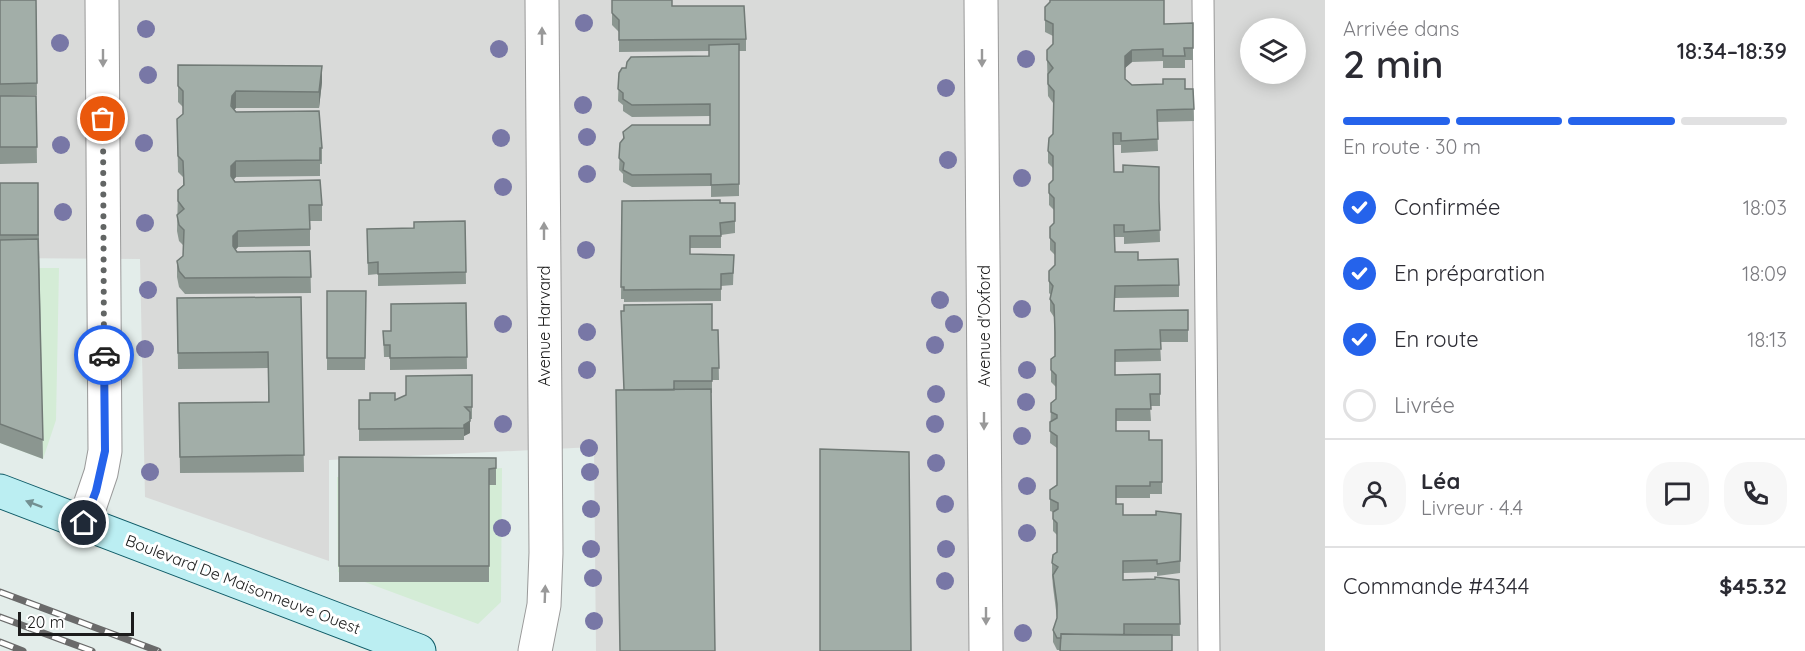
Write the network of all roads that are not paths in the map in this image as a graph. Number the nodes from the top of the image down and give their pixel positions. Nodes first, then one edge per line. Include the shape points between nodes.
1 (102, 0) edge
2 (542, 0) edge
3 (981, 0) edge
4 (1203, 0) edge
5 (0, 491) edge
6 (84, 523) junction
7 (419, 651) edge
8 (535, 651) edge
9 (986, 651) edge
10 (1209, 651) edge

1 -> 6 street via 105,451
8 -> 2 street, Avenue Harvard via 544,605 546,553
3 -> 9 street, Avenue d'Oxford
4 - 10 lane
6 -> 5 street, Boulevard De Maisonneuve Ouest
6 - 7 street, Boulevard De Maisonneuve Ouest

